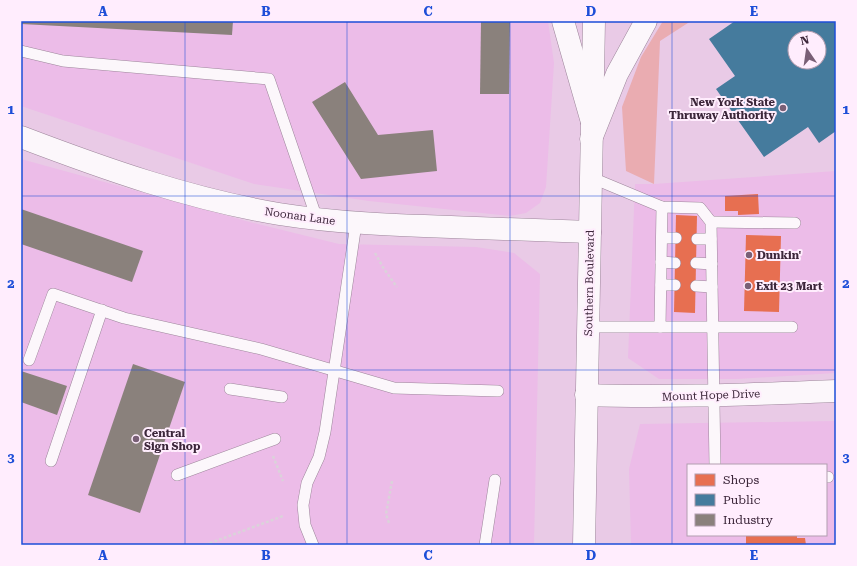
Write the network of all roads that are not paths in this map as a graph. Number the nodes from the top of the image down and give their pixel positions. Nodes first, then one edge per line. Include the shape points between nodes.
1 (563, 21) edge
2 (594, 21) edge
3 (646, 21) edge
4 (21, 51) edge
5 (592, 131) junction
6 (21, 137) edge
7 (590, 177) junction
8 (662, 207) junction
9 (317, 219) junction
10 (711, 222) junction
11 (795, 223) dead end
12 (356, 224) junction
13 (590, 232) junction
14 (662, 238) junction
15 (676, 238) dead end
16 (697, 239) dead end
17 (711, 239) junction
18 (661, 262) junction
19 (675, 263) dead end
20 (696, 263) dead end
21 (712, 264) junction
22 (661, 285) junction
23 (675, 285) dead end
24 (696, 286) dead end
25 (712, 286) junction
26 (102, 310) junction
27 (588, 326) junction
28 (660, 327) junction
29 (713, 327) junction
30 (792, 327) dead end
31 (29, 360) dead end
32 (334, 371) junction
33 (230, 389) dead end
34 (498, 391) dead end
35 (836, 391) edge
36 (586, 395) junction
37 (714, 395) junction
38 (282, 397) dead end
39 (272, 441) road end
40 (51, 461) dead end
41 (716, 464) edge
42 (177, 474) dead end
43 (495, 480) dead end
44 (313, 545) edge
45 (485, 545) edge
46 (584, 545) edge

1 - 5 main road
2 - 5 main road, Southern Boulevard
3 - 5 main road via 617,74
4 - 9 lane via 63,61 269,79
5 - 7 main road, Southern Boulevard
6 - 9 main road, Noonan Lane via 112,171 184,192 249,208
7 - 8 lane
7 - 13 main road, Southern Boulevard
8 - 10 lane via 700,208
8 - 14 lane
9 - 12 main road, Noonan Lane
10 - 11 lane
10 - 17 lane
12 - 13 main road, Noonan Lane
12 - 32 lane
13 - 27 main road, Southern Boulevard
14 - 15 lane
14 - 18 lane
16 - 17 lane
17 - 21 lane
18 - 19 lane
18 - 22 lane
20 - 21 lane
21 - 25 lane
22 - 23 lane
22 - 28 lane
24 - 25 lane
25 - 29 lane
26 - 31 lane via 53,294
26 - 32 lane via 124,318 261,349
26 - 40 lane
27 - 28 lane
27 - 36 main road, Southern Boulevard
28 - 29 lane
29 - 30 lane
29 - 37 lane
32 - 34 lane via 394,388
32 - 44 lane via 325,432 319,457 307,483 303,506
33 - 38 lane
35 - 37 main road, Mount Hope Drive
36 - 37 main road, Mount Hope Drive
36 - 46 main road, Southern Boulevard
37 - 41 lane
39 - 42 lane
43 - 45 lane

